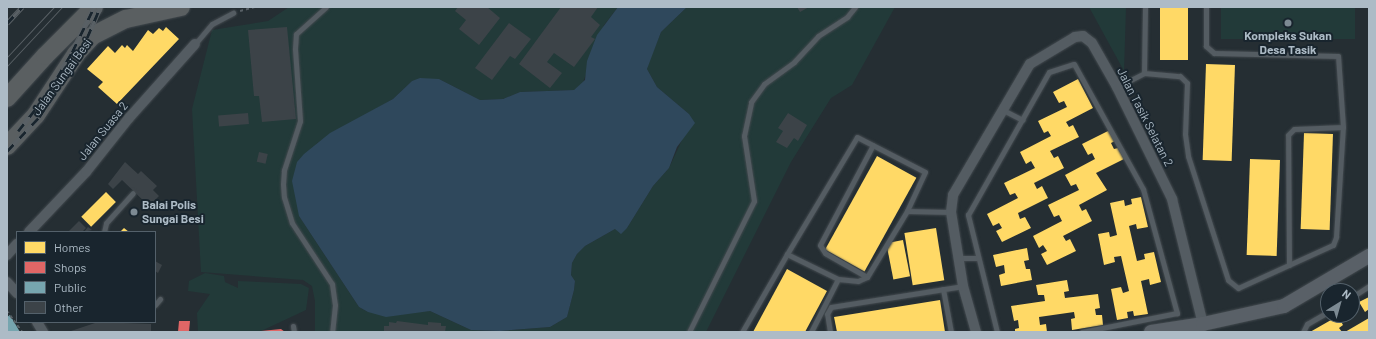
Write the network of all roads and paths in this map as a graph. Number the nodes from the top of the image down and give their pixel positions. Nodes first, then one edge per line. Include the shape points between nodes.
1 (94, 7) edge
2 (180, 7) edge
3 (255, 7) edge
4 (326, 7) edge
5 (855, 7) edge
6 (1145, 7) edge
7 (1206, 7) edge
8 (233, 13) joint
9 (195, 44) joint
10 (1144, 73) junction
11 (1117, 87) junction
12 (7, 98) edge
13 (1003, 110) junction
14 (1023, 120) junction
15 (1343, 127) junction
16 (873, 145) junction
17 (7, 146) edge
18 (133, 193) dead end
19 (907, 211) junction
20 (950, 212) junction
21 (30, 231) edge
22 (104, 231) edge
23 (16, 245) edge
24 (787, 254) junction
25 (7, 255) edge
26 (1369, 256) edge
27 (958, 258) junction
28 (978, 258) junction
29 (1289, 265) junction
30 (867, 277) junction
31 (838, 279) junction
32 (7, 282) edge
33 (963, 286) junction
34 (1369, 286) edge
35 (943, 290) junction
36 (16, 292) edge
37 (1360, 292) edge
38 (160, 299) dead end
39 (156, 305) edge
40 (7, 311) edge
41 (1320, 317) edge
42 (38, 323) edge
43 (1203, 324) junction
44 (22, 332) edge
45 (43, 332) edge
46 (332, 332) edge
47 (689, 332) edge
48 (742, 332) edge
49 (810, 332) edge
50 (830, 332) edge
51 (951, 332) edge
52 (976, 332) edge
53 (997, 332) edge
54 (1082, 332) edge
55 (1151, 332) edge
56 (1303, 332) edge

1 - 12 highway
2 - 17 highway, Jalan Sungai Besi via 126,19 92,36 76,54 36,115
3 - 8 path
4 - 46 lane via 296,34 300,121 284,170 283,184 292,223 332,284 335,305
5 - 47 lane via 846,17 818,36 794,62 767,81 750,102 744,136 754,200
6 - 10 lane
7 - 15 lane via 1206,46 1214,53 1338,56
8 - 9 lane via 210,26
9 - 21 street, Jalan Suasa 2 via 129,118 86,172
10 - 11 lane
10 - 29 lane via 1180,76 1187,83 1185,134 1188,156 1228,280 1238,288
11 - 13 street, Jalan Tasik Selatan 2 via 1092,43 1083,36 1075,37 1030,64
11 - 43 street, Jalan Tasik Selatan 2 via 1172,200
13 - 14 lane
13 - 20 street, Jalan Tasik Selatan 2 via 954,195
14 - 28 lane via 968,215
14 - 54 lane via 1049,72 1074,64 1143,189 1177,313
15 - 29 lane via 1336,237 1333,245
15 - 29 lane via 1294,129 1288,134
16 - 19 lane via 925,172
16 - 24 lane via 857,137
16 - 30 lane via 820,245 825,254
18 - 22 lane via 106,223
19 - 20 lane
19 - 30 lane
20 - 27 street
23 - 25 street
24 - 31 lane
24 - 48 lane
26 - 43 street via 1284,306
27 - 28 lane
27 - 33 street
28 - 53 lane
30 - 31 lane via 858,281
31 - 49 lane
32 - 36 street
33 - 35 lane
33 - 52 street
34 - 37 lane
35 - 50 lane via 831,307 827,314
35 - 51 lane
38 - 39 lane
40 - 44 path
41 - 56 lane via 1307,324
42 - 45 street
43 - 55 street

